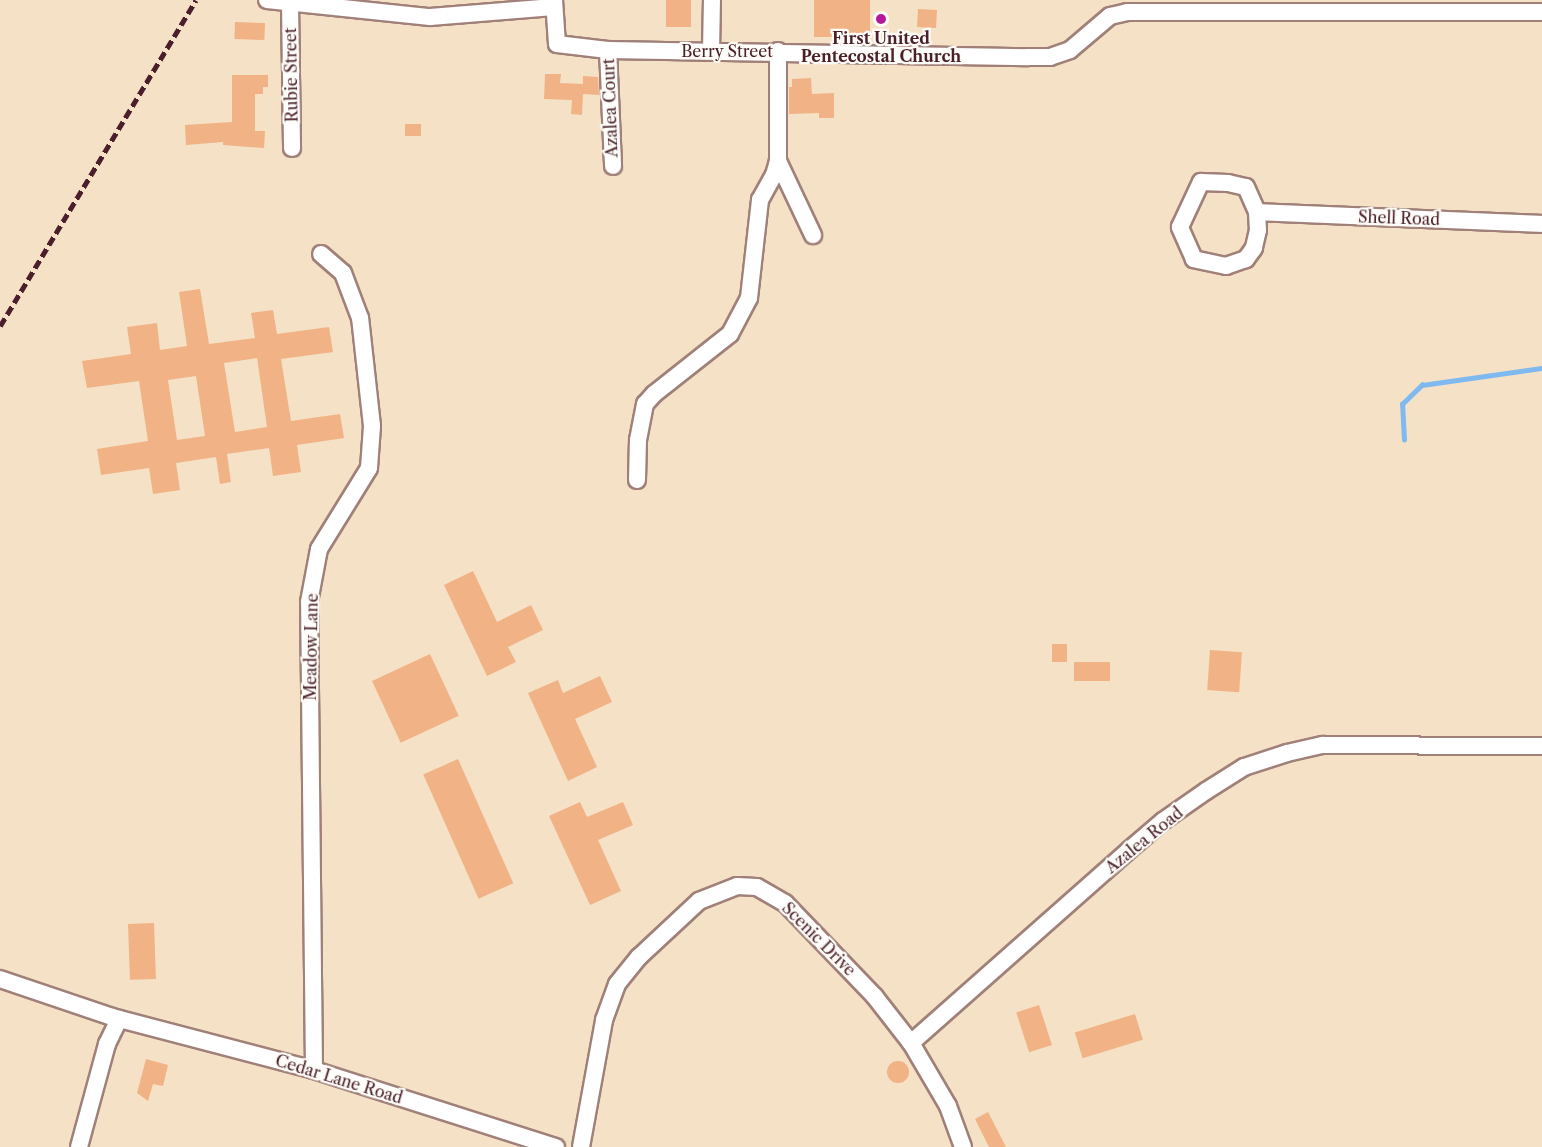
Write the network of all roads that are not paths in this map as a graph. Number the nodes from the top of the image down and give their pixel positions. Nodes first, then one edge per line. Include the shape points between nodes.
1 (267, 0) edge
2 (712, 0) edge
3 (290, 2) junction
4 (554, 4) edge
5 (1169, 6) edge
6 (1542, 12) edge
7 (608, 50) junction
8 (711, 51) junction
9 (777, 51) junction
10 (292, 148) dead end
11 (778, 161) junction
12 (613, 166) dead end
13 (1257, 212) junction
14 (1542, 224) edge
15 (813, 235) dead end
16 (321, 254) dead end
17 (637, 480) dead end
18 (1542, 746) edge
19 (0, 979) edge
20 (119, 1019) junction
21 (911, 1043) junction
22 (314, 1070) junction
23 (79, 1147) edge
24 (556, 1147) edge
25 (581, 1147) edge
26 (963, 1147) edge

1 - 3 street
2 - 8 street
3 - 4 street via 430,17
3 - 10 street, Rubie Street
4 - 7 street, Berry Street via 557,44
5 - 6 street, Berry Street
5 - 9 street, Berry Street via 1110,16 1071,50 1050,57
7 - 8 street, Berry Street
7 - 12 street, Azalea Court
8 - 9 street, Berry Street
9 - 11 street
11 - 15 street
11 - 17 street via 760,200 749,298 730,334 645,404 638,440
13 - 13 street via 1246,187 1201,182 1180,226 1194,259 1226,266 1246,259 1254,248
13 - 14 street, Shell Road
16 - 22 street, Meadow Lane via 344,273 360,318 372,426 369,468 319,549 309,602
18 - 21 street, Azalea Road via 1323,745 1244,767 1163,821
19 - 20 street, Cedar Lane Road
20 - 22 street, Cedar Lane Road
20 - 23 street via 107,1044
21 - 25 street, Scenic Drive via 875,997 785,903 757,887 737,886 699,901 639,957 617,984 604,1020
21 - 26 street via 948,1106
22 - 24 street, Cedar Lane Road

